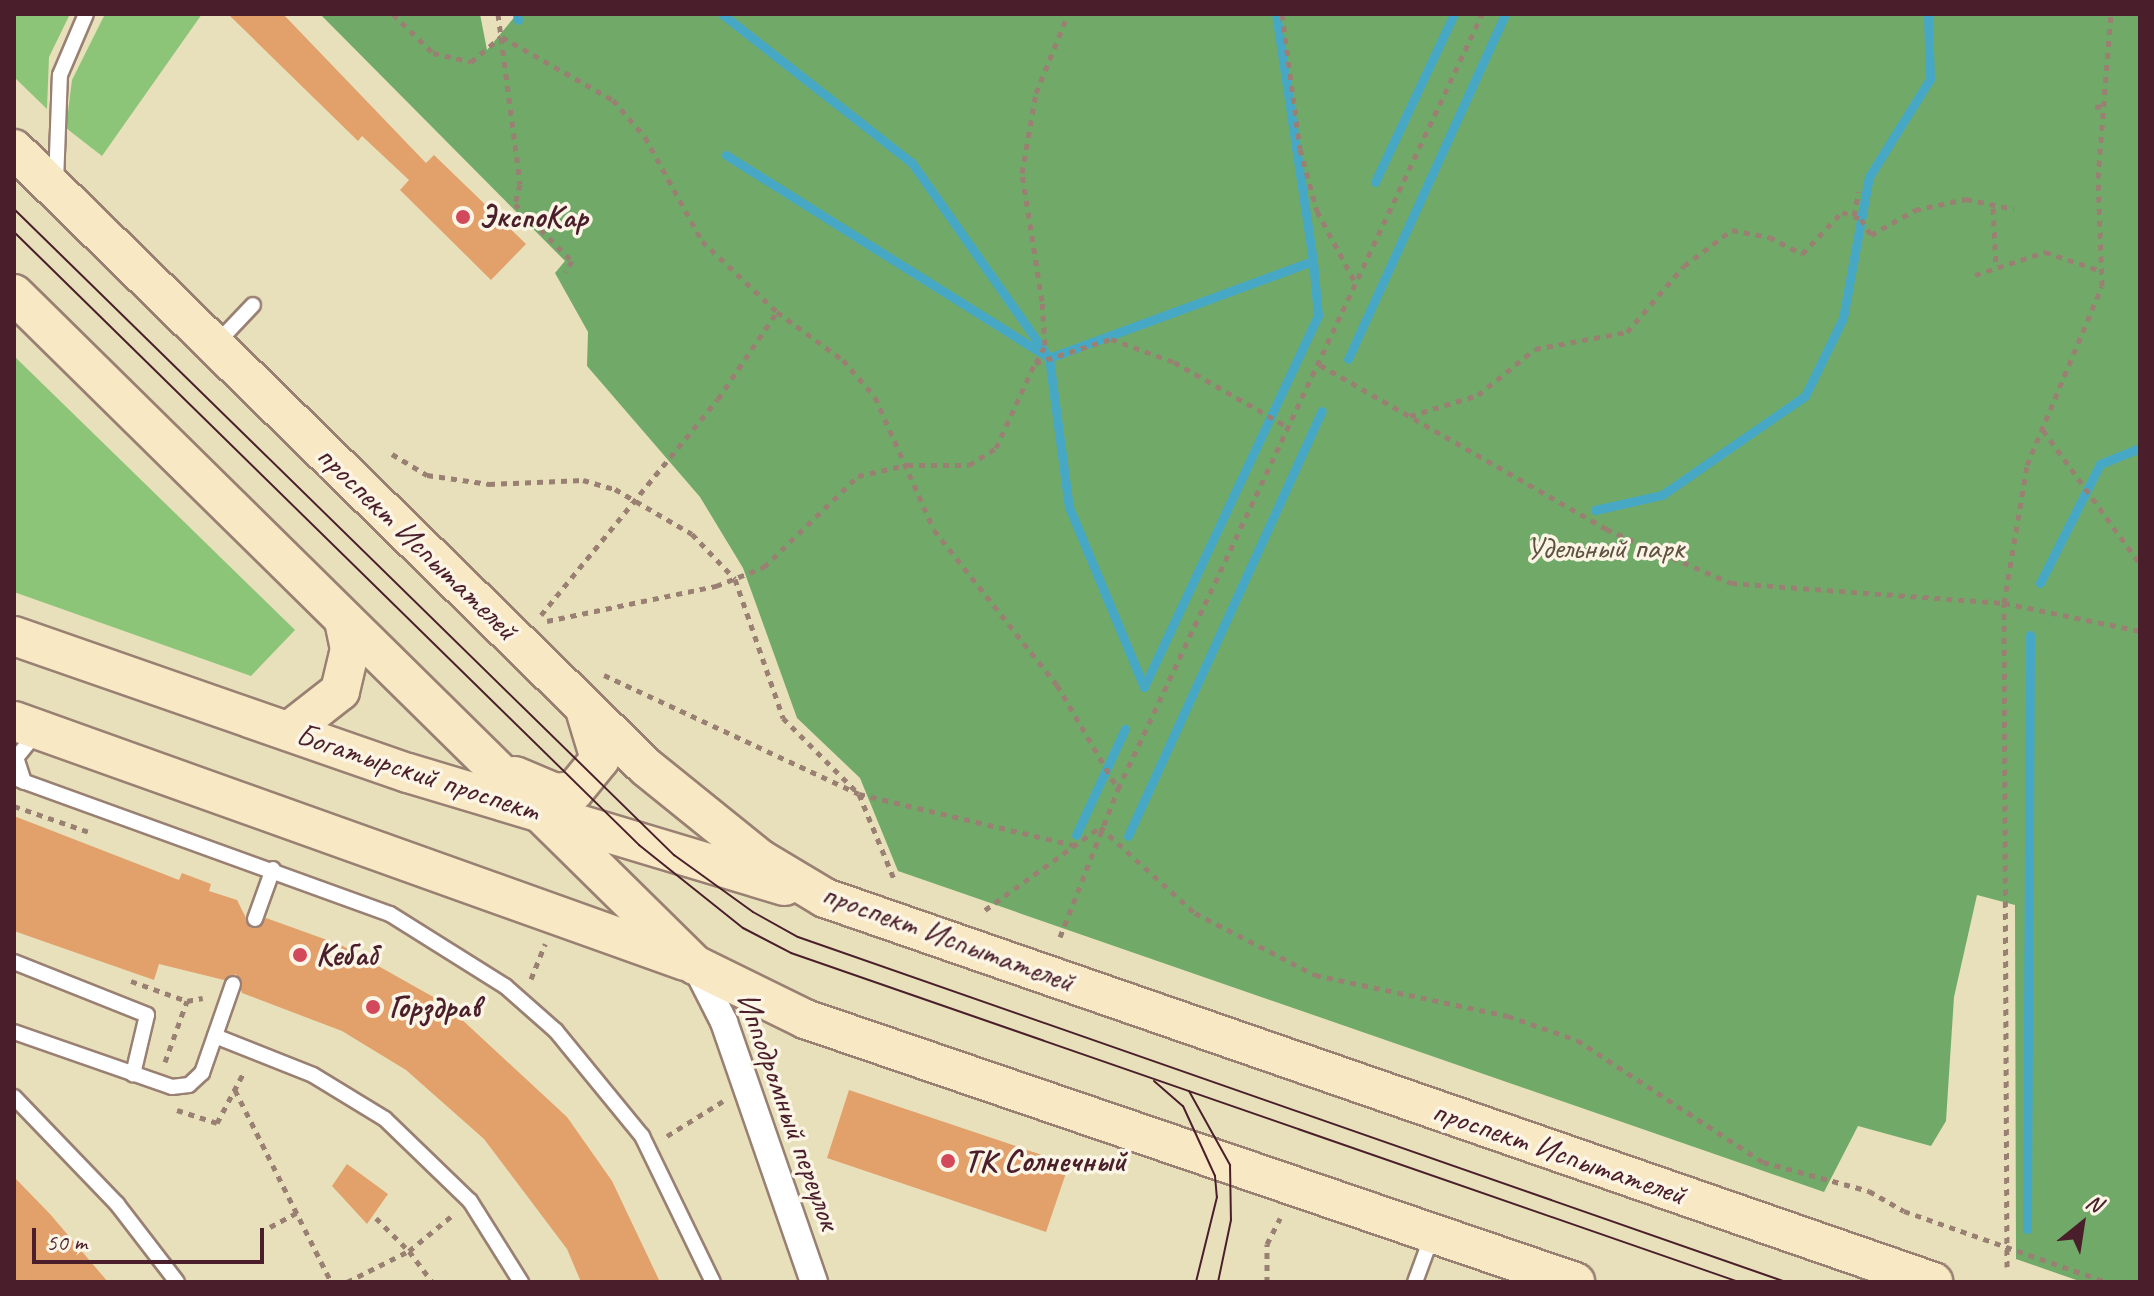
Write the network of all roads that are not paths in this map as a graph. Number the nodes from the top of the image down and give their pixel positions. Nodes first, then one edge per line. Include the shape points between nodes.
1 (86, 14) edge
2 (14, 149) edge
3 (56, 191) junction
4 (14, 294) edge
5 (253, 305) dead end
6 (214, 346) junction
7 (344, 620) junction
8 (14, 636) edge
9 (591, 687) junction
10 (28, 726) edge
11 (289, 731) junction
12 (498, 767) junction
13 (19, 780) edge
14 (549, 817) junction
15 (273, 869) junction
16 (825, 898) junction
17 (255, 919) dead end
18 (14, 962) edge
19 (695, 965) junction
20 (233, 984) dead end
21 (14, 1032) edge
22 (215, 1036) junction
23 (133, 1074) junction
24 (14, 1097) edge
25 (1433, 1233) junction
26 (177, 1282) edge
27 (521, 1282) edge
28 (713, 1282) edge
29 (814, 1282) edge
30 (1415, 1282) edge
31 (1575, 1282) edge
32 (1933, 1282) edge

1 - 3 lane via 60,75
2 - 3 main road, проспект Испытателей
3 - 6 main road, проспект Испытателей
4 - 7 main road
5 - 6 lane
6 - 9 main road, проспект Испытателей
7 - 11 main road via 350,649 340,691
7 - 12 main road
8 - 11 main road, Богатырский проспект
9 - 12 main road via 600,759 574,791 535,787
9 - 16 main road, проспект Испытателей via 760,859
10 - 13 lane via 16,758
10 - 19 main road
11 - 14 main road, Богатырский проспект
12 - 14 main road
13 - 15 lane
14 - 16 main road, Богатырский проспект
14 - 19 main road
15 - 17 lane
15 - 28 lane via 390,914 517,997 602,1081 642,1136
16 - 32 main road, проспект Испытателей
18 - 23 lane via 147,1015
19 - 25 main road via 805,1019
19 - 29 street, Ипподромный переулок via 724,1022
20 - 22 lane
21 - 23 lane
22 - 23 lane via 202,1073 189,1085
22 - 27 lane via 313,1075 385,1119 470,1201
24 - 26 lane via 108,1193
25 - 30 lane
25 - 31 main road

